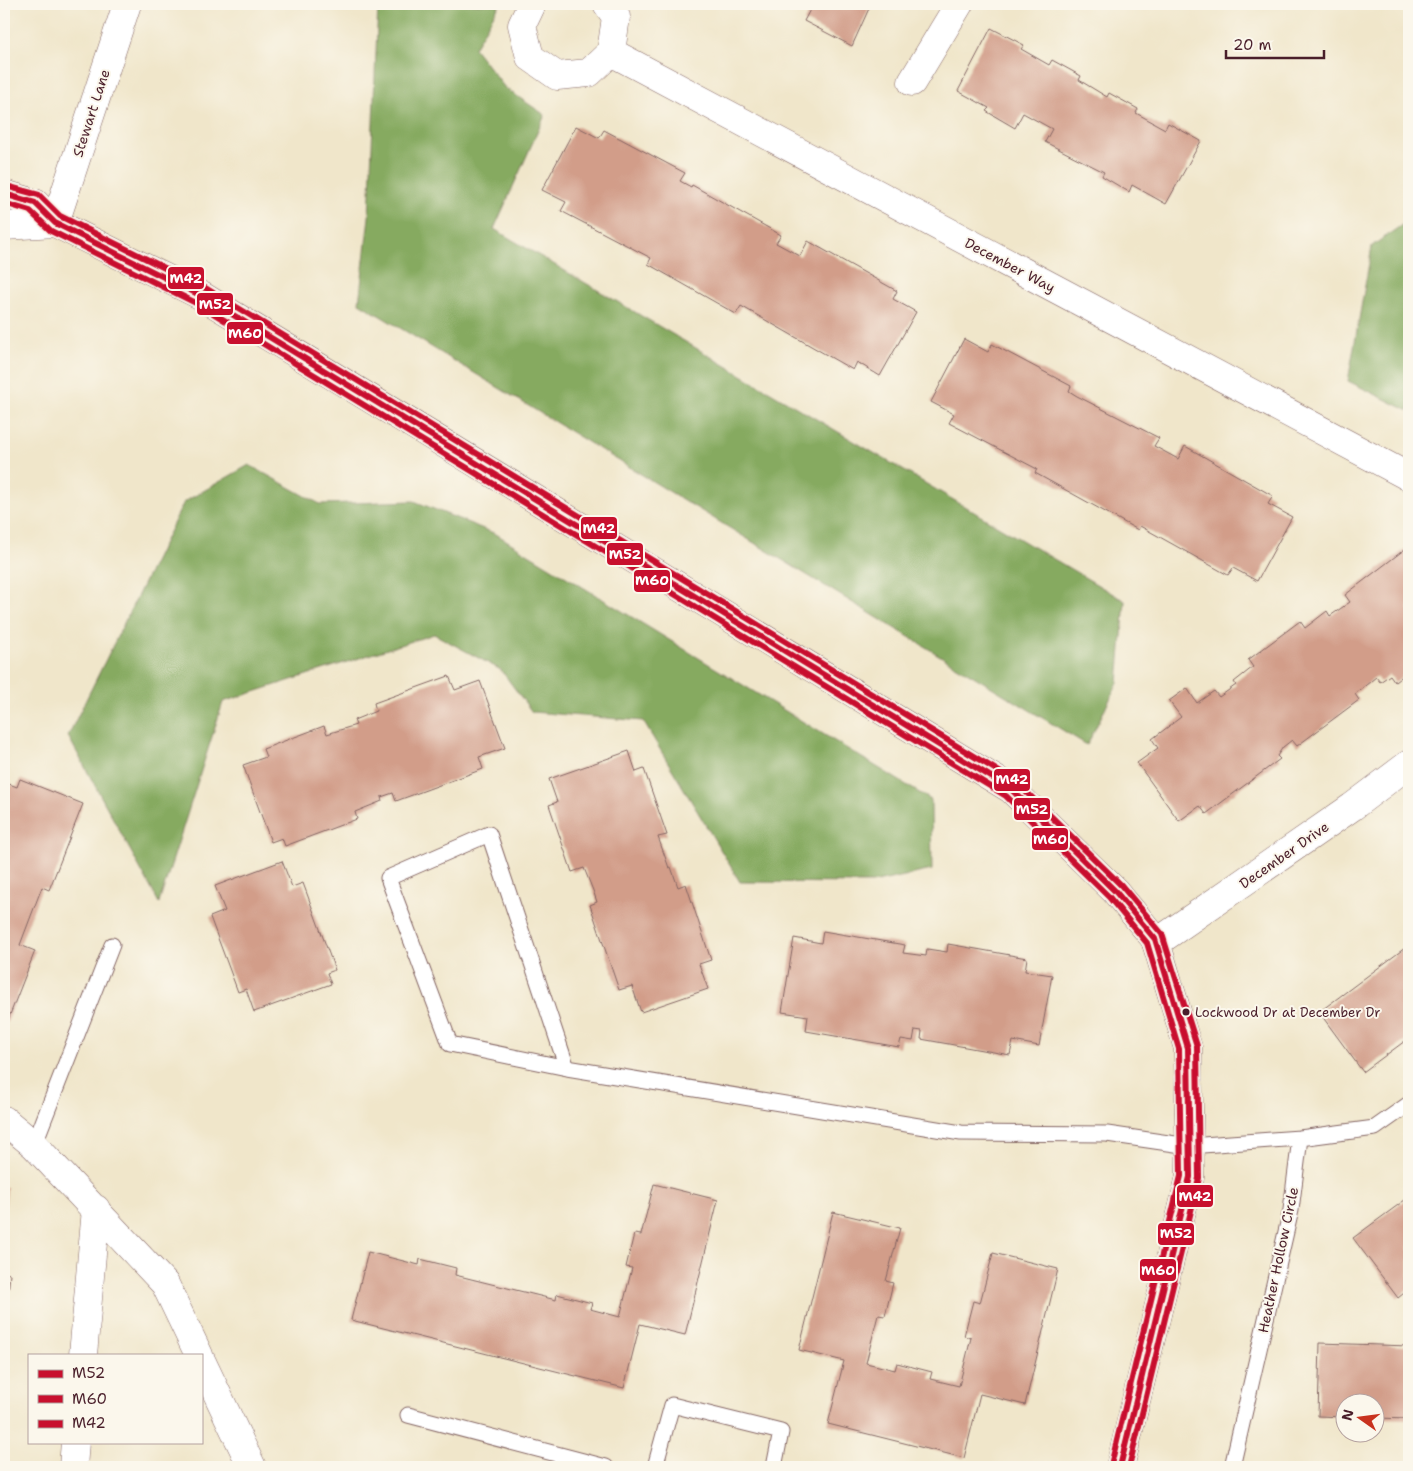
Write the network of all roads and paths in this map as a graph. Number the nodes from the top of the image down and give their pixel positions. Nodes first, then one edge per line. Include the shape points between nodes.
1 (128, 4) edge
2 (532, 4) edge
3 (607, 4) edge
4 (959, 4) edge
5 (611, 52) junction
6 (912, 82) dead end
7 (4, 194) edge
8 (55, 223) junction
9 (4, 226) edge
10 (1409, 477) edge
11 (1409, 764) edge
12 (1156, 943) junction
13 (112, 945) dead end
14 (567, 1068) junction
15 (1409, 1104) edge
16 (4, 1120) edge
17 (1300, 1138) junction
18 (34, 1145) junction
19 (1190, 1146) junction
20 (96, 1209) junction
21 (83, 1354) edge
22 (199, 1354) edge
23 (202, 1362) edge
24 (408, 1415) dead end
25 (76, 1444) edge
26 (583, 1464) edge
27 (73, 1467) edge
28 (252, 1467) edge
29 (606, 1467) edge
30 (655, 1467) edge
31 (774, 1467) edge
32 (1120, 1467) edge
33 (1232, 1467) edge

1 - 8 street, Stewart Lane
2 - 5 street via 522,25 530,57 557,76 590,73
3 - 5 street via 616,17
4 - 6 street
5 - 10 street, December Way
7 - 8 street via 35,203
8 - 9 street
8 - 12 street via 202,296 1011,789 1115,891
11 - 12 street, December Drive
12 - 19 street via 1188,1048
13 - 18 lane
14 - 14 lane via 450,1044 388,878 489,834
14 - 19 lane via 961,1133 1107,1134
15 - 17 lane via 1374,1128
16 - 18 street
17 - 19 lane
17 - 33 lane, Heather Hollow Circle via 1291,1210
18 - 20 street
19 - 32 street via 1190,1177
20 - 21 street
20 - 22 street via 165,1284
23 - 28 street
24 - 26 lane
25 - 27 street
26 - 29 lane
30 - 31 lane via 672,1405 781,1432

